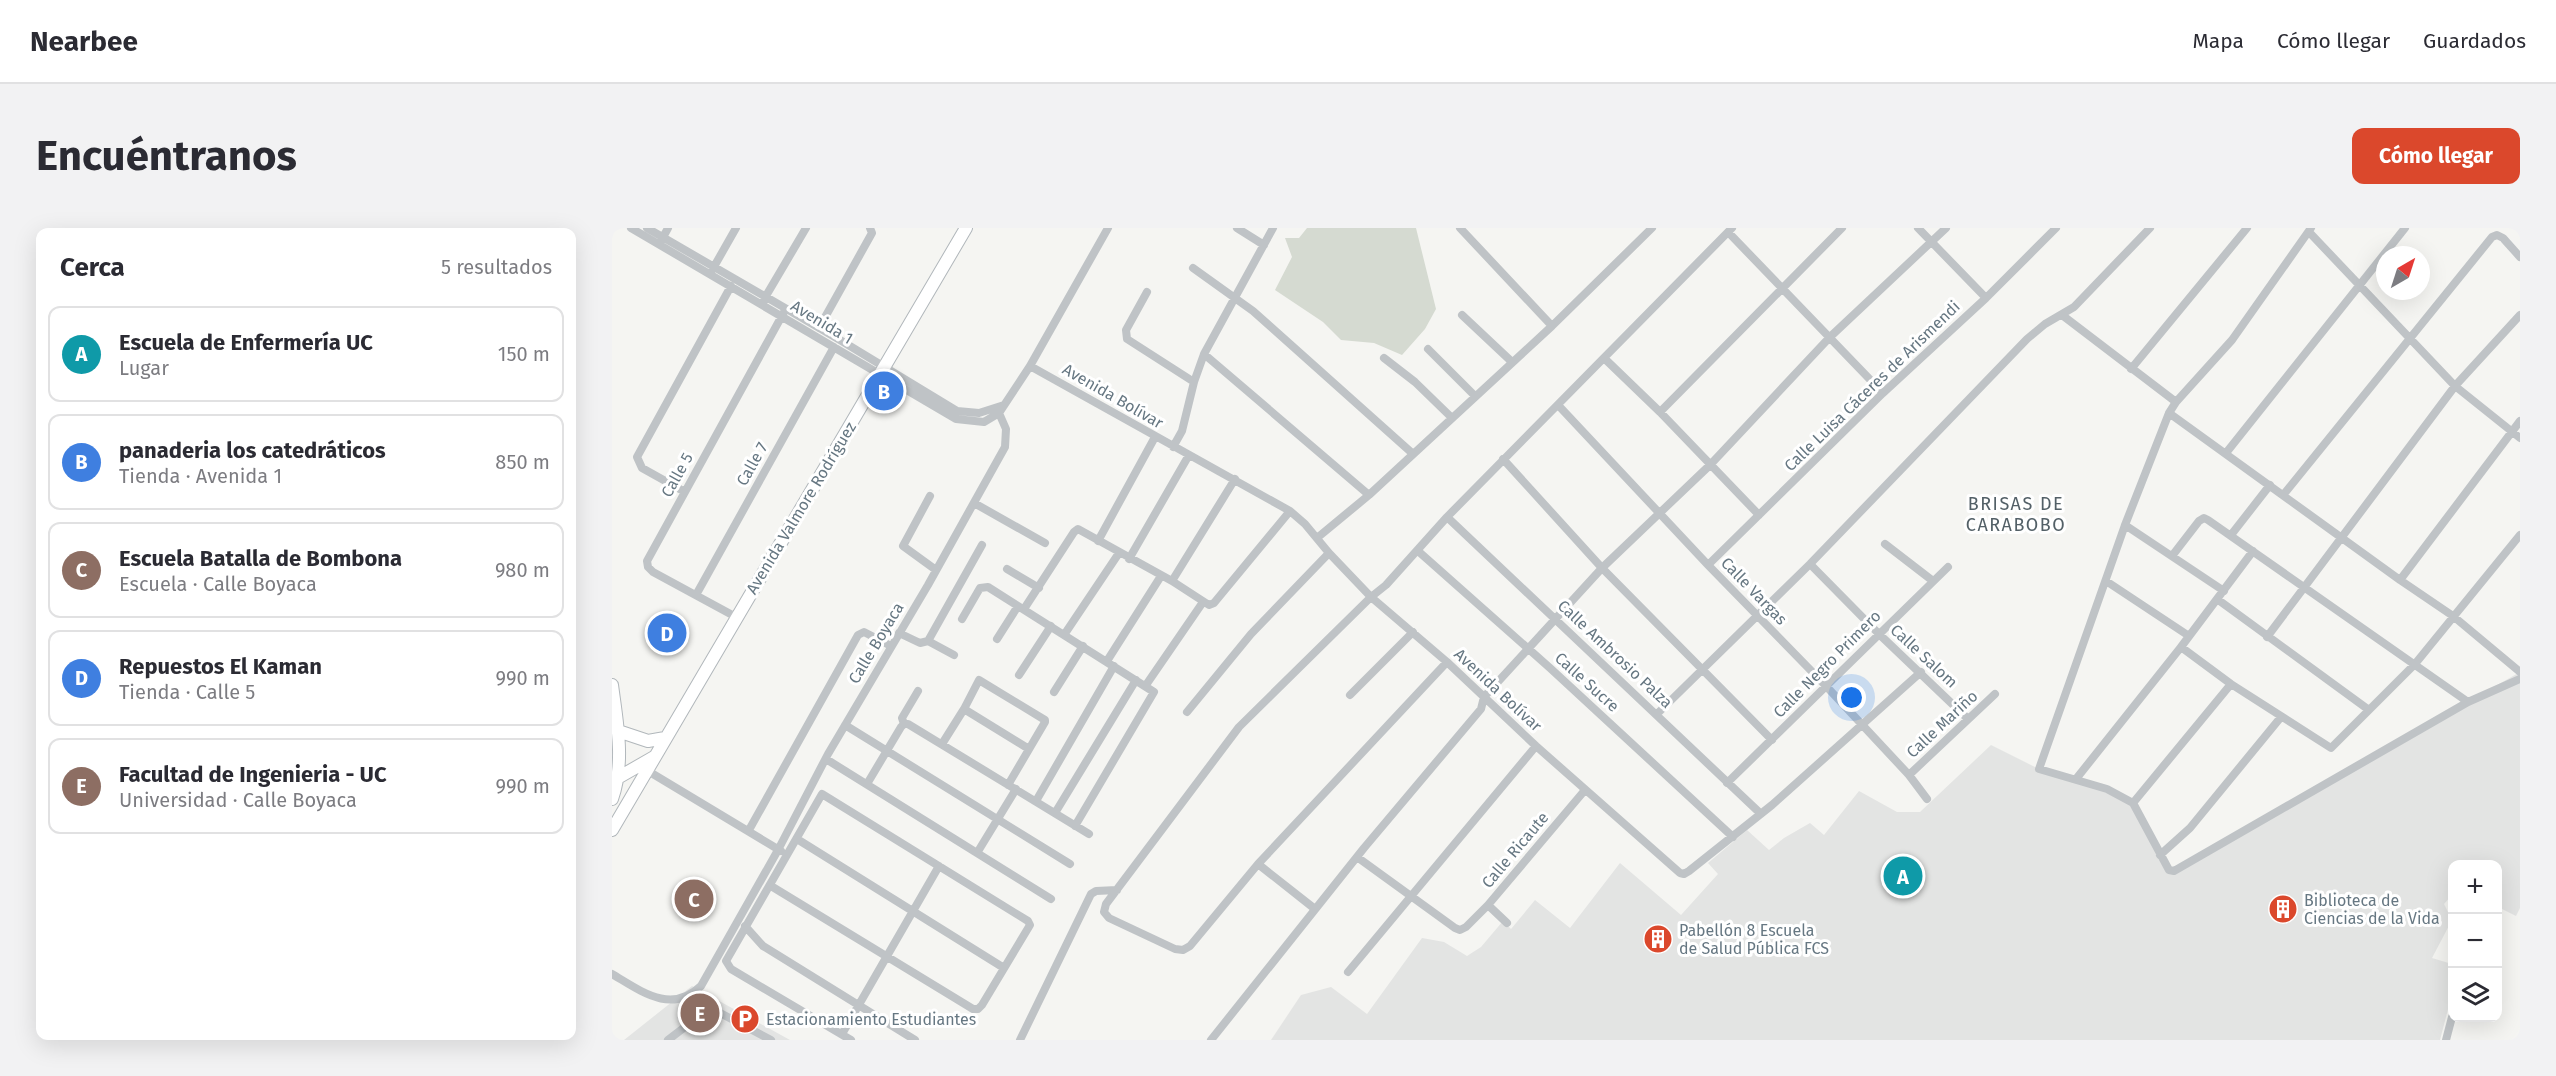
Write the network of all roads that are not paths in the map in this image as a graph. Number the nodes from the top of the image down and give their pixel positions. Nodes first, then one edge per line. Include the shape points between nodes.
1 (631, 228) edge
2 (647, 228) edge
3 (668, 228) edge
4 (736, 228) edge
5 (806, 228) edge
6 (870, 228) edge
7 (1108, 228) edge
8 (1236, 228) edge
9 (1274, 228) edge
10 (1460, 228) edge
11 (1652, 228) edge
12 (1842, 228) edge
13 (1918, 228) edge
14 (1946, 228) edge
15 (2056, 228) edge
16 (2150, 228) edge
17 (2247, 228) edge
18 (2405, 228) edge
19 (961, 230) edge
20 (1730, 230) edge
21 (2310, 230) edge
22 (661, 240) junction
23 (1932, 242) junction
24 (1264, 245) junction
25 (2520, 257) edge
26 (1193, 268) dead end
27 (712, 271) junction
28 (2361, 285) junction
29 (731, 286) junction
30 (1780, 288) junction
31 (1147, 292) dead end
32 (1236, 297) junction
33 (1986, 298) junction
34 (764, 300) junction
35 (784, 312) junction
36 (1462, 315) dead end
37 (2062, 315) junction
38 (2520, 315) edge
39 (1552, 326) junction
40 (819, 328) junction
41 (1830, 337) junction
42 (2408, 338) junction
43 (834, 347) junction
44 (1428, 349) dead end
45 (1204, 354) junction
46 (1384, 358) dead end
47 (1604, 358) junction
48 (1512, 362) junction
49 (1030, 366) junction
50 (2131, 369) junction
51 (881, 372) junction
52 (1194, 382) junction
53 (2456, 386) junction
54 (1883, 393) junction
55 (1475, 396) junction
56 (2176, 402) junction
57 (1558, 405) junction
58 (1002, 409) junction
59 (1660, 412) junction
60 (2169, 413) junction
61 (1451, 417) junction
62 (2520, 421) edge
63 (2512, 432) junction
64 (1155, 437) junction
65 (2520, 438) edge
66 (1173, 447) junction
67 (1412, 453) junction
68 (2226, 453) junction
69 (1189, 455) junction
70 (1503, 459) junction
71 (1710, 465) junction
72 (1235, 479) junction
73 (2270, 484) junction
74 (685, 492) junction
75 (2284, 494) junction
76 (1369, 495) junction
77 (930, 496) dead end
78 (974, 503) junction
79 (1290, 511) junction
80 (1658, 512) junction
81 (1759, 515) junction
82 (1447, 517) junction
83 (2125, 525) junction
84 (2231, 535) junction
85 (2520, 536) edge
86 (2342, 537) junction
87 (1317, 538) junction
88 (1098, 541) junction
89 (1045, 543) dead end
90 (1885, 544) dead end
91 (982, 545) dead end
92 (2517, 545) edge
93 (1418, 551) junction
94 (2253, 551) junction
95 (1119, 553) junction
96 (1329, 553) junction
97 (2172, 556) junction
98 (1129, 559) junction
99 (1810, 564) junction
100 (1708, 565) junction
101 (1948, 567) dead end
102 (1602, 568) junction
103 (1007, 569) dead end
104 (936, 570) junction
105 (1161, 576) junction
106 (2106, 580) junction
107 (2400, 580) junction
108 (1933, 581) junction
109 (1172, 582) junction
110 (2304, 587) junction
111 (1039, 588) junction
112 (2224, 591) junction
113 (696, 595) junction
114 (1371, 597) junction
115 (2217, 599) junction
116 (1203, 602) junction
117 (1021, 608) junction
118 (1756, 616) junction
119 (2453, 616) junction
120 (736, 617) junction
121 (1556, 619) junction
122 (962, 620) dead end
123 (1051, 626) junction
124 (1413, 632) junction
125 (899, 633) junction
126 (1879, 634) junction
127 (1064, 635) junction
128 (2189, 636) junction
129 (2267, 637) junction
130 (997, 639) dead end
131 (928, 640) junction
132 (891, 646) junction
133 (1083, 646) junction
134 (2181, 647) junction
135 (1527, 649) junction
136 (954, 655) dead end
137 (1447, 662) junction
138 (1111, 664) junction
139 (2415, 664) junction
140 (1703, 668) junction
141 (1921, 672) junction
142 (2520, 672) edge
143 (1019, 675) dead end
144 (2520, 679) edge
145 (1137, 680) junction
146 (2231, 684) junction
147 (612, 685) edge
148 (1146, 685) junction
149 (1826, 686) junction
150 (918, 691) dead end
151 (1054, 692) dead end
152 (1995, 694) dead end
153 (1350, 695) dead end
154 (1484, 697) junction
155 (2468, 702) junction
156 (964, 709) junction
157 (2369, 710) junction
158 (1188, 712) dead end
159 (1657, 714) junction
160 (2281, 717) junction
161 (1968, 719) junction
162 (904, 724) junction
163 (845, 725) junction
164 (1861, 725) junction
165 (616, 730) edge
166 (665, 738) junction
167 (1772, 740) junction
168 (942, 744) junction
169 (1536, 746) junction
170 (1029, 749) junction
171 (886, 750) junction
172 (654, 757) junction
173 (826, 759) junction
174 (648, 771) junction
175 (614, 775) edge
176 (1909, 775) junction
177 (2076, 779) junction
178 (1727, 783) junction
179 (867, 784) junction
180 (1012, 787) junction
181 (636, 790) junction
182 (1585, 790) junction
183 (612, 797) edge
184 (1927, 799) dead end
185 (1036, 801) junction
186 (2133, 802) junction
187 (1055, 813) junction
188 (1761, 814) junction
189 (998, 819) junction
190 (1075, 826) junction
191 (612, 830) edge
192 (749, 830) junction
193 (1089, 834) dead end
194 (1733, 837) junction
195 (797, 838) junction
196 (778, 850) junction
197 (977, 853) junction
198 (787, 855) junction
199 (2160, 855) junction
200 (1357, 857) junction
201 (1070, 864) dead end
202 (1258, 864) junction
203 (939, 866) junction
204 (771, 886) junction
205 (1117, 890) junction
206 (1411, 895) junction
207 (1051, 899) dead end
208 (1488, 905) junction
209 (1315, 909) junction
210 (914, 911) junction
211 (1507, 924) dead end
212 (745, 926) junction
213 (888, 957) junction
214 (1004, 968) junction
215 (1348, 972) dead end
216 (612, 974) edge
217 (692, 995) junction
218 (860, 1005) junction
219 (707, 1006) junction
220 (2451, 1022) edge
221 (842, 1034) junction
222 (668, 1040) edge
223 (771, 1040) edge
224 (851, 1040) edge
225 (915, 1040) edge
226 (1020, 1040) edge
227 (1211, 1040) edge
228 (2446, 1040) edge

1 - 22 street, Avenida 1
2 - 22 street, Avenida 1
3 - 22 street
4 - 27 street
5 - 34 street
6 - 40 street via 872,233
7 - 49 street
8 - 24 street
9 - 24 street
10 - 39 street
11 - 39 street
12 - 30 street
13 - 23 street
14 - 23 street
15 - 33 street, Calle Luisa Cáceres de Arismendi
16 - 37 street via 2074,308
17 - 50 street
18 - 28 street
19 - 51 street, Avenida Valmore Rodríguez
20 - 30 street
20 - 47 street
21 - 28 street
21 - 56 street via 2232,340
22 - 27 street, Avenida 1
23 - 33 street
23 - 41 street
24 - 32 street
25 - 42 street via 2503,238 2492,237
26 - 32 street
27 - 29 street, Avenida 1
27 - 34 street, Avenida 1
28 - 42 street
28 - 68 street
29 - 34 street, Avenida 1
29 - 74 street via 637,457 642,468
30 - 41 street
30 - 59 street
31 - 52 street via 1125,335 1127,339
32 - 45 street
32 - 67 street
33 - 54 street, Calle Luisa Cáceres de Arismendi
34 - 35 street, Avenida 1
35 - 40 street, Avenida 1
35 - 43 street, Avenida 1
35 - 74 street, Calle 5
36 - 48 street
37 - 50 street
37 - 99 street via 2027,339
38 - 53 street
39 - 48 street
40 - 51 street, Avenida 1
41 - 54 street
41 - 71 street
42 - 53 street
42 - 75 street
43 - 51 street, Avenida 1
43 - 113 street, Calle 7
44 - 55 street
45 - 52 street
45 - 76 street
46 - 61 street
47 - 57 street
47 - 59 street
48 - 55 street
49 - 58 street
49 - 64 street, Avenida Bolívar
50 - 56 street
51 - 58 street, Avenida 1 via 956,419 984,422
51 - 120 street, Avenida Valmore Rodríguez
52 - 66 street via 1186,418
53 - 63 street
53 - 86 street
54 - 81 street, Calle Luisa Cáceres de Arismendi
55 - 61 street
56 - 60 street
57 - 70 street
57 - 80 street, Calle Vargas
58 - 78 street, Calle Boyaca via 1005,447
59 - 71 street
60 - 68 street
60 - 83 street
61 - 67 street
62 - 63 street
63 - 65 street
63 - 107 street
64 - 66 street, Avenida Bolívar
64 - 88 street
66 - 69 street, Avenida Bolívar
67 - 76 street
68 - 73 street
69 - 72 street, Avenida Bolívar
69 - 98 street
70 - 82 street
70 - 102 street
71 - 80 street
71 - 81 street
72 - 79 street, Avenida Bolívar
72 - 109 street
73 - 75 street
73 - 84 street
74 - 113 street, Calle 5 via 647,561 653,572
75 - 86 street
76 - 87 street
77 - 104 street via 903,543 905,549
78 - 89 street
78 - 104 street, Calle Boyaca
79 - 87 street, Avenida Bolívar
79 - 116 street via 1214,603
80 - 100 street, Calle Vargas
80 - 102 street
81 - 100 street, Calle Luisa Cáceres de Arismendi
82 - 93 street
82 - 121 street, Calle Ambrosio Palza
83 - 97 street
83 - 106 street
84 - 94 street
84 - 97 street via 2204,518
85 - 92 street
86 - 107 street
86 - 110 street
87 - 96 street, Avenida Bolívar
88 - 95 street
88 - 111 street via 1075,530
90 - 108 street
91 - 131 street
92 - 119 street
93 - 114 street
93 - 135 street, Calle Sucre
94 - 110 street
94 - 112 street
95 - 98 street
95 - 127 street
96 - 114 street, Avenida Bolívar
96 - 158 street via 1251,634
97 - 112 street
98 - 105 street
99 - 118 street
99 - 126 street, Calle Salom
100 - 118 street, Calle Vargas
101 - 108 street, Calle Negro Primero
102 - 121 street
102 - 140 street
103 - 111 street
104 - 125 street, Calle Boyaca
105 - 109 street
105 - 138 street
106 - 128 street
106 - 177 street via 2039,769
107 - 119 street
108 - 126 street, Calle Negro Primero
109 - 116 street
110 - 129 street
110 - 139 street
111 - 117 street
112 - 115 street
113 - 120 street, Calle 5
114 - 124 street, Avenida Bolívar
114 - 205 street via 1239,727
115 - 128 street
115 - 129 street
116 - 148 street
117 - 122 street via 983,586
117 - 123 street
117 - 130 street
118 - 140 street
118 - 149 street, Calle Vargas
119 - 139 street
119 - 142 street
120 - 166 street, Avenida Valmore Rodríguez
121 - 135 street
121 - 159 street, Calle Ambrosio Palza
123 - 127 street
123 - 143 street
124 - 137 street, Avenida Bolívar
124 - 153 street
125 - 131 street via 920,643
125 - 132 street, Calle Boyaca
126 - 141 street, Calle Salom
126 - 149 street, Calle Negro Primero
127 - 133 street
128 - 134 street
129 - 157 street
131 - 136 street
132 - 163 street, Calle Boyaca
132 - 192 street via 864,632 858,635
133 - 138 street
133 - 151 street
134 - 146 street
134 - 177 street
135 - 154 street
135 - 194 street, Calle Sucre
137 - 154 street, Avenida Bolívar
137 - 202 street
138 - 145 street
138 - 185 street
139 - 155 street
139 - 157 street
140 - 159 street
140 - 167 street
141 - 161 street, Calle Salom
141 - 164 street, Avenida Bolívar
144 - 155 street
145 - 148 street
145 - 187 street
146 - 160 street
146 - 186 street
147 - 165 street
148 - 190 street via 1153,695
149 - 164 street, Calle Vargas
149 - 167 street, Calle Negro Primero
150 - 162 street via 903,718
152 - 161 street, Calle Mariño
154 - 169 street, Avenida Bolívar
154 - 200 street via 1481,709
155 - 199 street via 2174,870 2169,870
156 - 168 street
156 - 170 street
156 - 170 street via 982,681 1045,720
157 - 160 street via 2331,748
159 - 178 street, Calle Ambrosio Palza
160 - 199 street via 2190,828
161 - 176 street, Calle Mariño
162 - 168 street
162 - 171 street
163 - 171 street
163 - 173 street, Calle Boyaca
164 - 176 street, Calle Vargas
164 - 188 street, Avenida Bolívar
165 - 166 street via 648,741
165 - 175 street
166 - 172 street, Avenida Valmore Rodríguez
167 - 178 street, Calle Negro Primero
168 - 180 street
169 - 182 street, Avenida Bolívar
169 - 206 street
170 - 180 street
171 - 179 street
171 - 189 street
172 - 174 street, Avenida Valmore Rodríguez
172 - 175 street
173 - 179 street
173 - 196 street, Calle Boyaca
174 - 181 street, Avenida Valmore Rodríguez
174 - 192 street
175 - 183 street
176 - 184 street, Calle Vargas
177 - 186 street
178 - 188 street, Calle Ambrosio Palza
179 - 197 street
180 - 185 street
180 - 189 street
181 - 183 street
181 - 191 street, Avenida Valmore Rodríguez
182 - 194 street, Avenida Bolívar via 1680,873 1689,871
182 - 208 street, Calle Ricaute
185 - 187 street
186 - 199 street
187 - 190 street
188 - 194 street, Avenida Bolívar
189 - 197 street
189 - 201 street
190 - 193 street
192 - 196 street
195 - 198 street
195 - 203 street via 822,794
195 - 210 street
196 - 198 street
196 - 217 street, Calle Boyaca via 701,986
197 - 207 street
198 - 204 street
200 - 206 street
200 - 209 street
202 - 205 street via 1183,950 1109,918 1104,912 1106,904
202 - 209 street
203 - 210 street
203 - 214 street via 1028,921 1028,930
204 - 212 street
204 - 213 street
205 - 226 street via 1091,894
206 - 208 street, Calle Ricaute via 1460,930
206 - 215 street
208 - 211 street
209 - 227 street
210 - 213 street
210 - 214 street
212 - 218 street via 763,946
212 - 221 street via 726,959 729,968
213 - 214 street via 974,1009 982,1005
213 - 218 street
216 - 217 street via 660,999 683,1000
217 - 219 street
218 - 221 street
218 - 225 street
219 - 222 street
219 - 223 street
220 - 228 street
221 - 224 street

